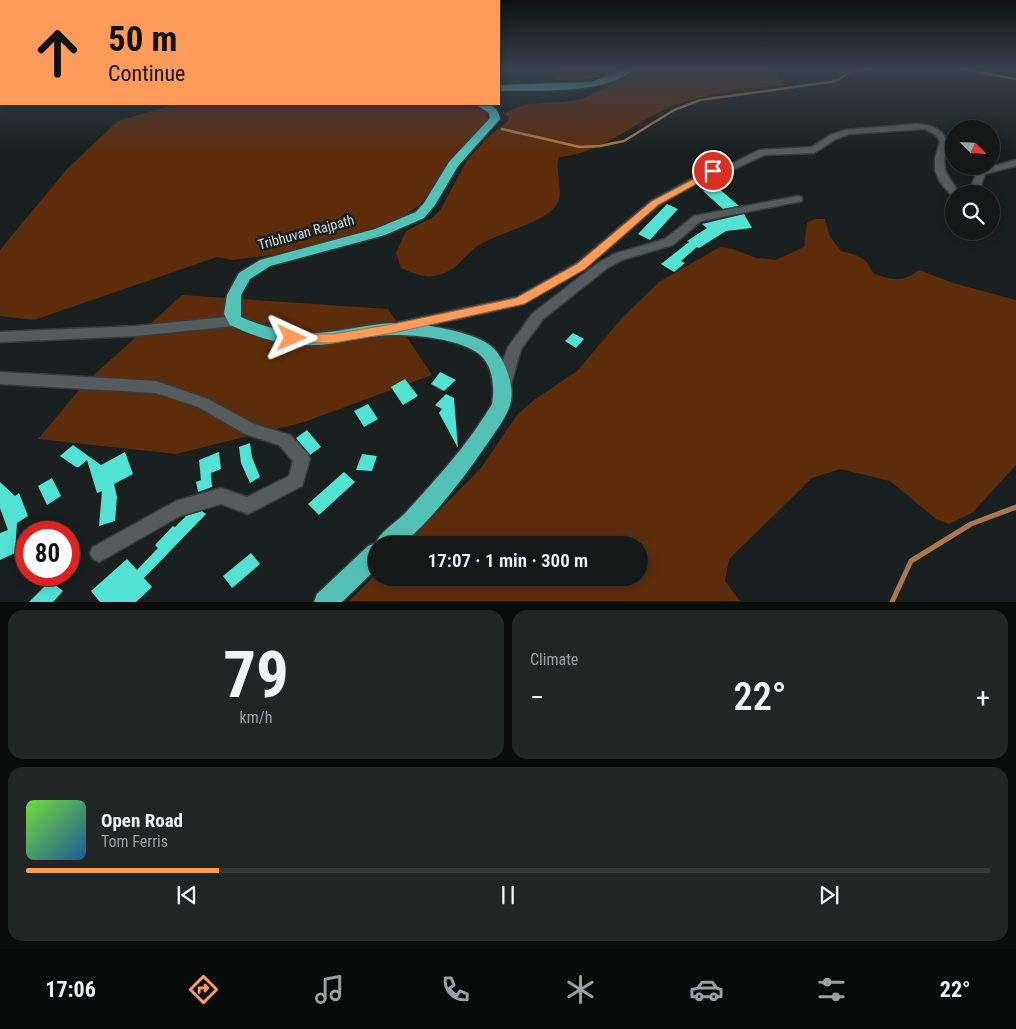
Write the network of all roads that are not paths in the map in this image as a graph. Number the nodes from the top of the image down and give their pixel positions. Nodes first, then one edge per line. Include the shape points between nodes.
1 (493, 108) edge
2 (1016, 163) edge
3 (947, 185) edge
4 (975, 185) edge
5 (798, 199) dead end
6 (581, 266) junction
7 (593, 272) junction
8 (235, 321) junction
9 (393, 329) junction
10 (0, 337) edge
11 (0, 378) edge
12 (503, 393) junction
13 (396, 536) edge
14 (99, 553) dead end
15 (368, 562) edge
16 (325, 602) edge

1 - 8 highway, Tribhuvan Rajpath via 495,119 453,164 425,210 392,228 253,268 236,290 232,314
2 - 4 street via 981,172
3 - 6 street via 942,180 938,158 944,142 939,133 919,125 851,130 828,138 814,150 762,152 728,169 707,174 655,203
5 - 7 street via 698,218 669,242 618,257
6 - 7 street via 590,267
6 - 9 street via 520,301
7 - 12 street via 538,316 524,334 509,363
8 - 9 highway via 266,334 304,339
8 - 10 street via 136,331
9 - 12 highway via 439,333 485,350 498,371
11 - 14 street via 156,387 203,403 250,429 284,440 302,459 296,481 248,506 222,496 176,509
12 - 13 highway via 501,405 489,426 458,468
15 - 16 highway

